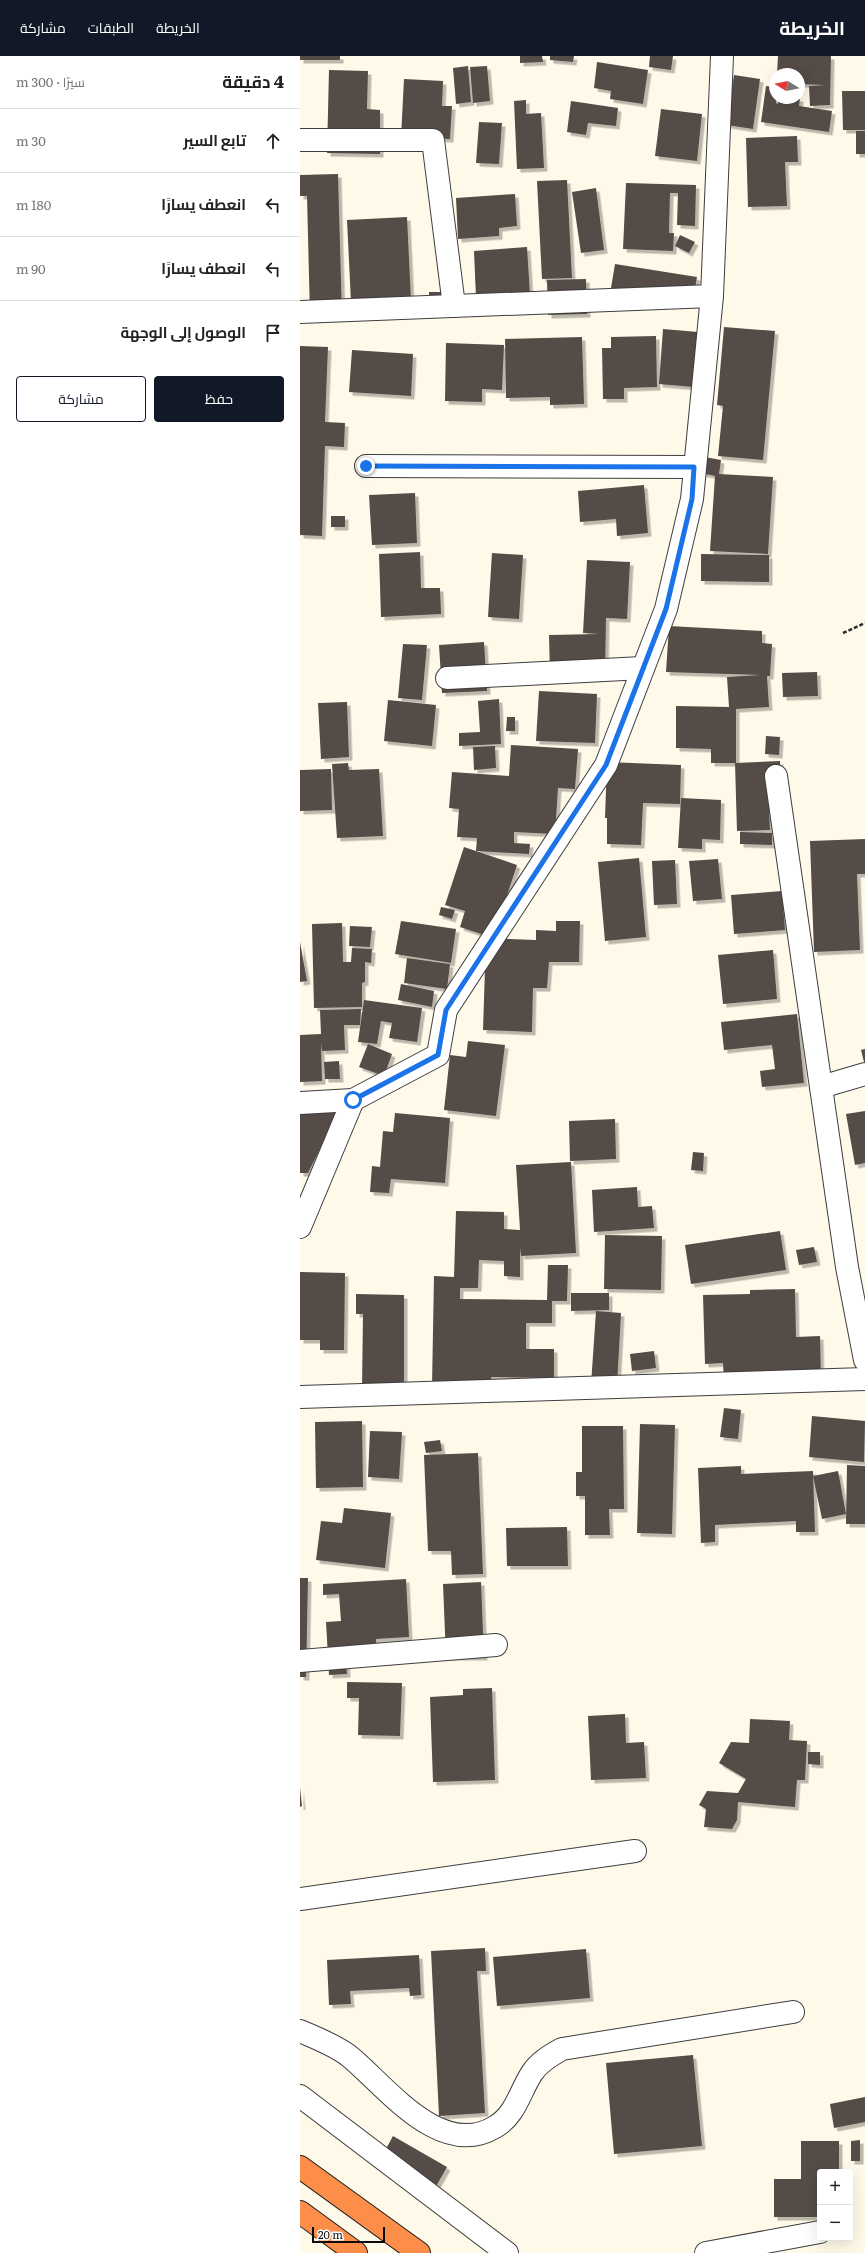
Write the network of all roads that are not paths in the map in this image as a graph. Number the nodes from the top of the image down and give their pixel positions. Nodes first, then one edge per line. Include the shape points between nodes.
1 (722, 56) edge
2 (300, 140) edge
3 (712, 296) junction
4 (454, 306) junction
5 (300, 312) edge
6 (366, 466) dead end
7 (694, 467) junction
8 (643, 668) junction
9 (447, 678) dead end
10 (776, 776) dead end
11 (865, 1074) edge
12 (821, 1087) junction
13 (353, 1100) junction
14 (300, 1103) edge
15 (300, 1227) edge
16 (865, 1360) edge
17 (865, 1379) edge
18 (300, 1397) edge
19 (496, 1645) dead end
20 (300, 1662) edge
21 (635, 1851) dead end
22 (300, 1899) edge
23 (793, 2012) dead end
24 (300, 2032) edge
25 (300, 2096) edge
26 (300, 2167) edge
27 (300, 2212) edge
28 (817, 2233) edge
29 (356, 2253) edge
30 (419, 2253) edge
31 (507, 2253) edge
32 (706, 2253) edge

1 - 3 street
2 - 4 street via 433,140
3 - 4 street
3 - 7 street
4 - 5 street
6 - 7 street
7 - 8 street via 692,499 666,609
8 - 9 street
8 - 13 street via 606,765 446,1010 438,1055
10 - 12 street
11 - 12 street
12 - 16 street via 847,1267
13 - 14 street
13 - 15 street
17 - 18 street
19 - 20 street
21 - 22 street
23 - 24 street via 562,2049 551,2055 532,2073 516,2106 507,2117 496,2127 478,2135 457,2134 420,2119 401,2105 348,2055
25 - 31 street
26 - 30 highway
27 - 29 highway
28 - 32 street

